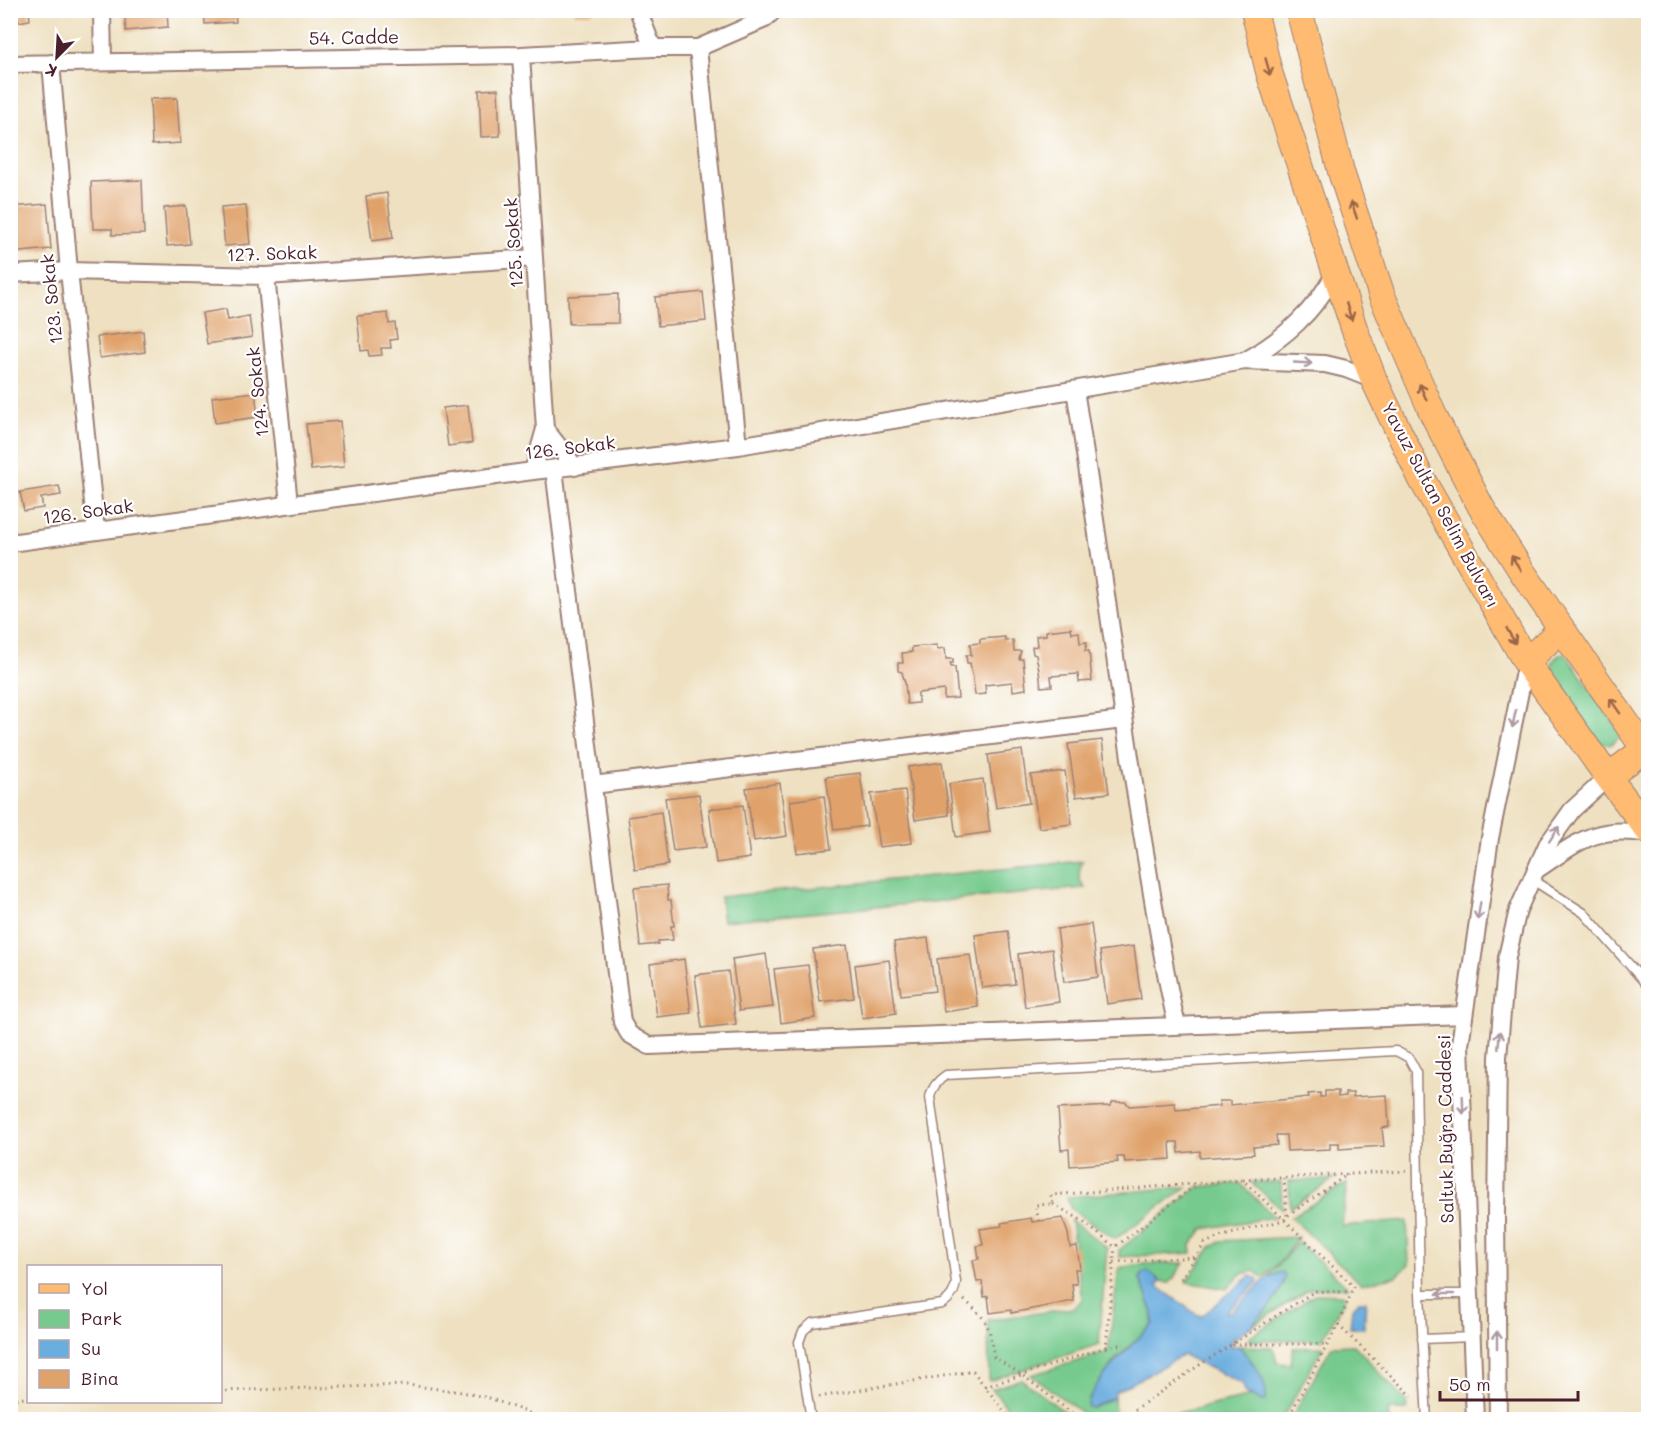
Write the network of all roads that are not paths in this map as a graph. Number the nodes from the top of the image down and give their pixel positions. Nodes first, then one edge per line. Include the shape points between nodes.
1 (102, 10) edge
2 (638, 10) edge
3 (774, 10) edge
4 (1254, 10) edge
5 (1299, 10) edge
6 (653, 48) junction
7 (698, 48) junction
8 (521, 55) junction
9 (103, 62) junction
10 (51, 63) junction
11 (10, 64) edge
12 (534, 258) junction
13 (69, 271) junction
14 (1336, 272) junction
15 (10, 274) edge
16 (266, 276) junction
17 (1245, 361) junction
18 (1374, 380) junction
19 (1075, 390) junction
20 (545, 429) junction
21 (738, 446) junction
22 (575, 467) junction
23 (554, 469) junction
24 (533, 471) junction
25 (289, 504) junction
26 (96, 531) junction
27 (10, 543) edge
28 (1561, 629) junction
29 (1526, 662) junction
30 (1124, 720) junction
31 (1647, 751) edge
32 (1608, 777) junction
33 (593, 785) junction
34 (1648, 832) edge
35 (1533, 875) junction
36 (1648, 986) edge
37 (1464, 1015) junction
38 (1177, 1026) junction
39 (1420, 1294) junction
40 (1470, 1294) junction
41 (1472, 1337) junction
42 (1422, 1339) junction
43 (811, 1419) edge
44 (1427, 1419) edge
45 (1475, 1419) edge
46 (1498, 1419) edge

1 - 9 street
2 - 6 street
3 - 7 street via 765,19
4 -> 14 main road, Yavuz Sultan Selim Bulvarı via 1269,72
28 -> 5 main road, Yavuz Sultan Selim Bulvarı via 1481,507 1428,404 1382,296 1342,175
6 - 7 street, 54. Cadde
6 - 8 street, 54. Cadde
7 - 21 street
8 - 9 street, 54. Cadde
8 - 12 street, 125. Sokak
9 - 10 street, 54. Cadde
10 - 11 street, 54. Cadde
10 - 13 street, 123. Sokak
12 - 16 street, 127. Sokak
12 - 20 street, 125. Sokak
13 - 15 street, 127. Sokak
13 - 16 street, 127. Sokak
13 - 26 street, 123. Sokak
14 - 17 street via 1305,316 1285,335
14 -> 18 main road, Yavuz Sultan Selim Bulvarı
16 - 25 street, 124. Sokak
17 -> 18 street via 1325,364
17 - 19 street, 126. Sokak
18 -> 29 main road, Yavuz Sultan Selim Bulvarı via 1421,478
19 - 21 street, 126. Sokak
19 - 30 street
20 - 22 street
20 - 24 street, 125. Sokak
21 - 22 street, 126. Sokak
22 - 23 street, 126. Sokak
23 - 24 street, 126. Sokak
23 - 33 street
24 - 25 street, 126. Sokak
25 - 26 street, 126. Sokak
26 - 27 street, 126. Sokak
28 - 29 main road
31 -> 28 main road, Yavuz Sultan Selim Bulvarı
29 - 32 main road, Yavuz Sultan Selim Bulvarı
29 -> 37 street, Saltuk Buğra Caddesi via 1490,838
30 - 33 street
30 - 38 street via 1164,970
31 - 32 main road
32 - 34 main road, Yavuz Sultan Selim Bulvarı
35 -> 32 street via 1547,845 1572,810
33 - 38 street via 622,1022 629,1034 649,1046
34 - 35 street via 1618,831 1587,837
35 - 36 lane via 1584,913
46 -> 35 street via 1498,1057 1507,957 1518,910
37 - 38 street
37 -> 40 street, Saltuk Buğra Caddesi via 1460,1045
40 -> 39 lane
39 - 42 lane
39 - 43 lane via 1416,1071 1409,1058 1396,1051 946,1075 934,1085 930,1097 956,1282 954,1292 942,1304 812,1323 799,1342
40 - 41 street, Saltuk Buğra Caddesi
41 - 42 lane
41 - 45 street, Saltuk Buğra Caddesi
42 - 44 lane

